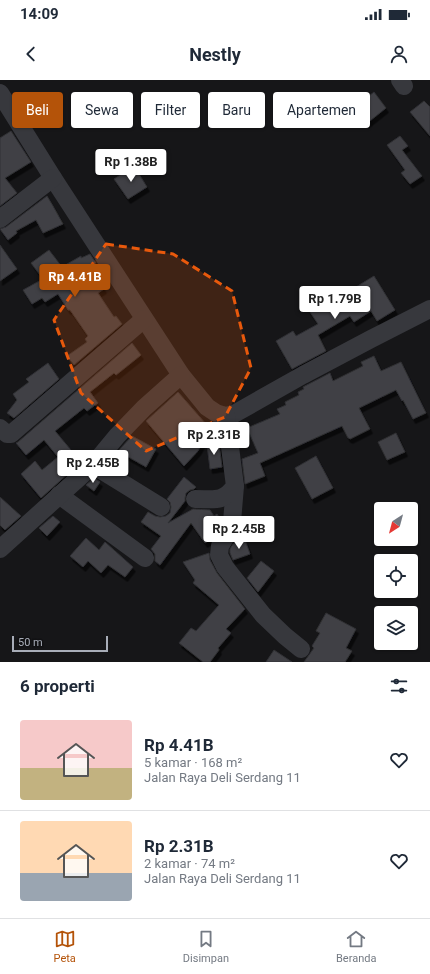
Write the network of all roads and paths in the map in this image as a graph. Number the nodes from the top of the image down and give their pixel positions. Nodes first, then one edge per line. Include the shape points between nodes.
1 (0, 93) edge
2 (53, 178) junction
3 (0, 219) edge
4 (430, 309) edge
5 (144, 319) junction
6 (181, 375) junction
7 (226, 416) junction
8 (0, 428) edge
9 (93, 465) junction
10 (235, 486) junction
11 (59, 495) junction
12 (195, 499) dead end
13 (161, 507) dead end
14 (0, 550) edge
15 (145, 558) dead end
16 (301, 649) dead end

1 - 2 street
2 - 3 street
2 - 5 street
4 - 7 street
5 - 6 street
5 - 8 street via 11,434
6 - 7 street via 207,407
6 - 9 street via 144,408
7 - 10 street
9 - 11 street
9 - 13 street
10 - 12 street via 222,498
10 - 16 street via 232,522 220,546 219,555 225,567 263,615
11 - 14 street
11 - 15 street

